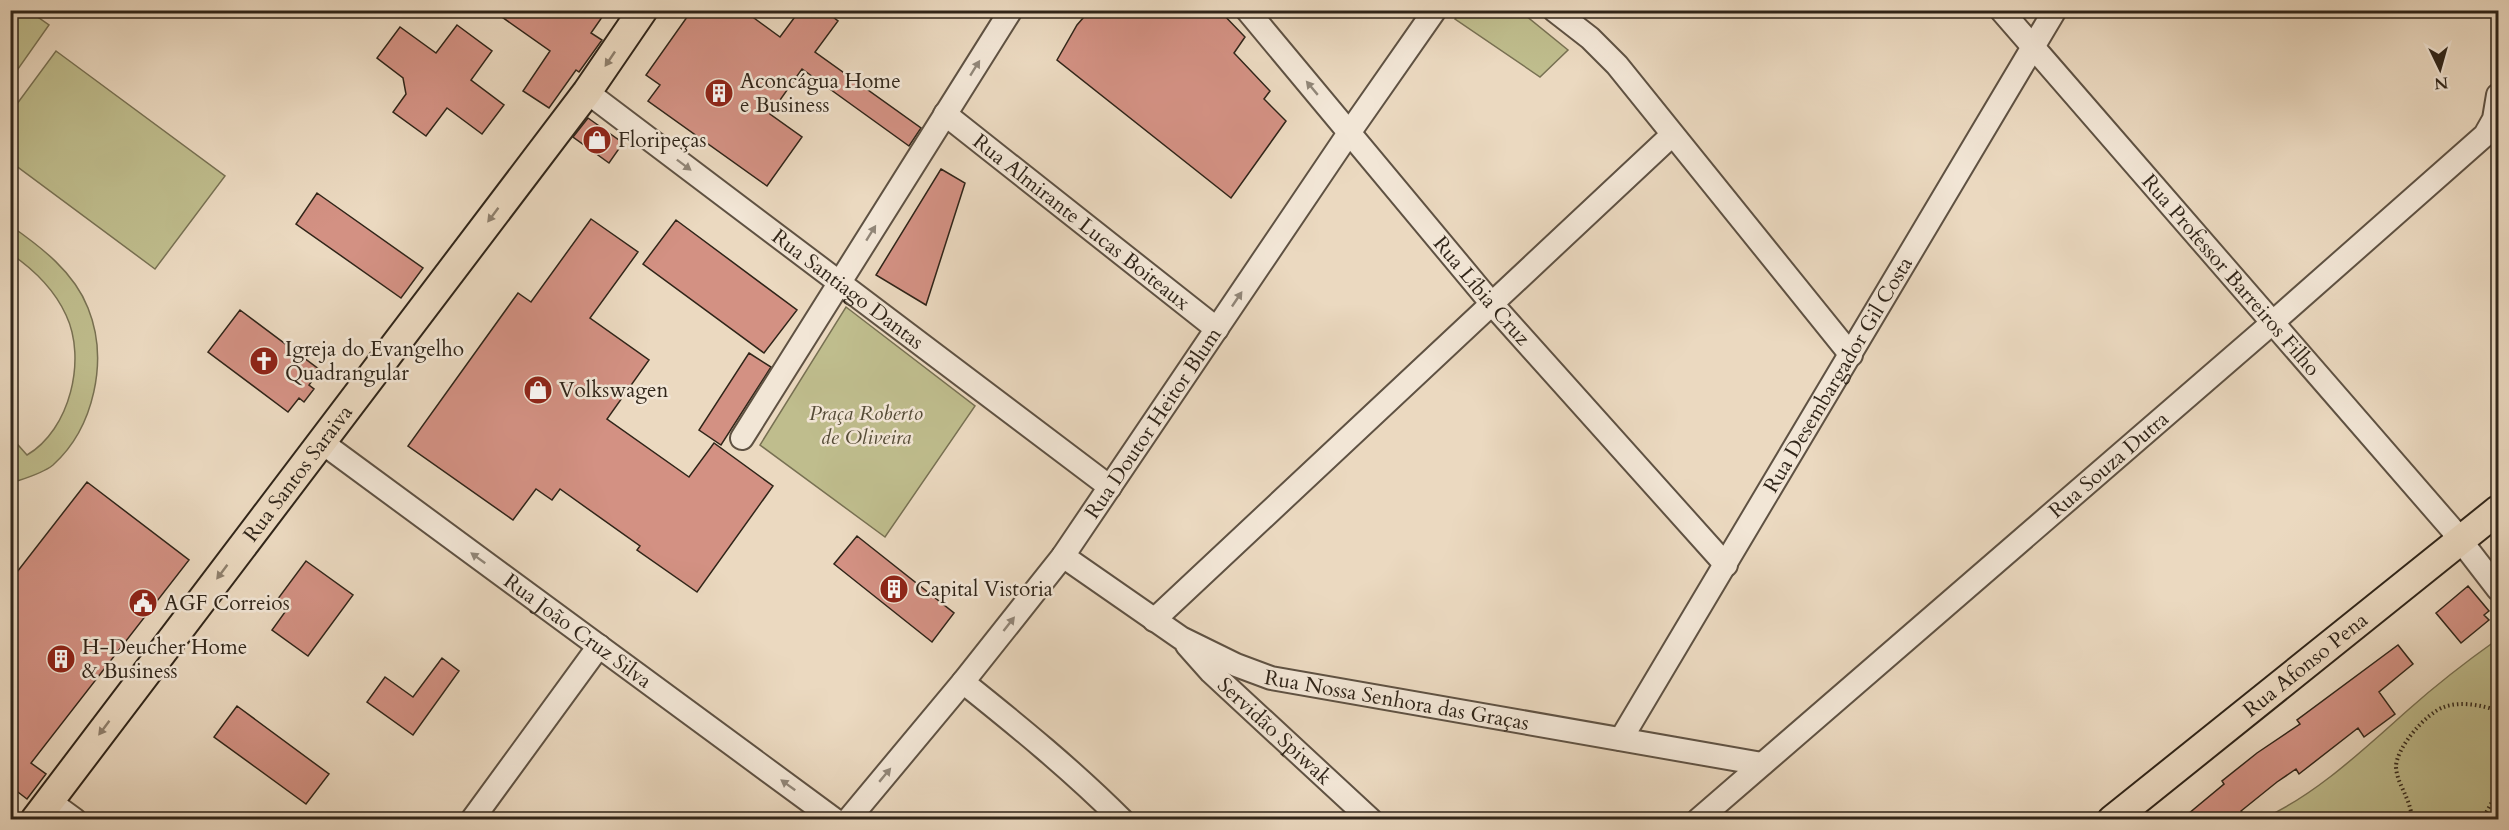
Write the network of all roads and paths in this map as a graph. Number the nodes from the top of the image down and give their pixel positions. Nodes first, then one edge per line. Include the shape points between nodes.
1 (643, 10) edge
2 (1011, 10) edge
3 (1247, 10) edge
4 (1435, 10) edge
5 (1554, 10) edge
6 (2001, 10) edge
7 (2055, 10) edge
8 (2034, 48) junction
9 (587, 92) junction
10 (2499, 95) edge
11 (945, 114) junction
12 (1349, 132) junction
13 (1672, 135) junction
14 (840, 282) junction
15 (1492, 304) junction
16 (2272, 322) junction
17 (1216, 329) junction
18 (1851, 355) junction
19 (742, 438) dead end
20 (320, 441) junction
21 (1110, 487) junction
22 (2499, 510) edge
23 (2460, 542) junction
24 (1063, 556) junction
25 (1726, 565) junction
26 (2499, 589) edge
27 (1155, 620) junction
28 (1181, 638) junction
29 (599, 646) junction
30 (963, 682) junction
31 (2499, 711) edge
32 (1621, 740) junction
33 (1761, 764) junction
34 (2499, 791) edge
35 (42, 810) edge
36 (75, 819) edge
37 (472, 819) edge
38 (835, 819) edge
39 (848, 819) edge
40 (1122, 819) edge
41 (1371, 819) edge
42 (1698, 819) edge
43 (2112, 819) edge
44 (2412, 819) edge
45 (2482, 819) edge

1 -> 9 main road, Rua Santos Saraiva
11 -> 2 street
12 -> 3 street, Rua Líbia Cruz
4 - 12 street, Rua Doutor Heitor Blum
5 - 13 street via 1617,65
6 - 8 street, Rua Professor Barreiros Filho
7 - 8 street, Rua Desembargador Gil Costa
8 - 16 street, Rua Professor Barreiros Filho
8 - 18 street, Rua Desembargador Gil Costa
9 -> 14 street, Rua Santiago Dantas
9 -> 20 main road, Rua Santos Saraiva
10 - 16 street, Rua Souza Dutra via 2494,119 2485,135
14 -> 11 street
11 - 17 street, Rua Almirante Lucas Boiteaux
12 - 15 street, Rua Líbia Cruz
17 -> 12 street, Rua Doutor Heitor Blum
13 - 15 street
13 - 18 street
14 - 19 street
14 - 21 street, Rua Santiago Dantas
15 - 25 street, Rua Líbia Cruz
15 - 27 street
16 - 23 street, Rua Professor Barreiros Filho
16 - 33 street, Rua Souza Dutra
17 - 21 street, Rua Doutor Heitor Blum
18 - 25 street, Rua Desembargador Gil Costa
29 -> 20 street, Rua João Cruz Silva
20 -> 35 main road, Rua Santos Saraiva
21 - 24 street, Rua Doutor Heitor Blum
22 - 23 main road, Rua Afonso Pena
23 - 26 street, Rua Professor Barreiros Filho
23 - 43 main road, Rua Afonso Pena
24 - 27 street, Rua Nossa Senhora das Graças
30 -> 24 street, Rua Doutor Heitor Blum
25 - 32 street, Rua Desembargador Gil Costa
27 - 28 street, Rua Nossa Senhora das Graças
28 - 32 street, Rua Nossa Senhora das Graças via 1271,678
28 - 41 street, Servidão Spiwak via 1211,672
29 - 37 street
38 -> 29 street, Rua João Cruz Silva
39 -> 30 street, Rua Doutor Heitor Blum
30 - 40 street via 1029,734
31 - 44 path via 2464,704 2443,707 2406,739 2396,766 2411,805
32 - 33 street, Rua Nossa Senhora das Graças
33 - 42 street, Rua Souza Dutra
34 - 45 path
35 - 36 street

